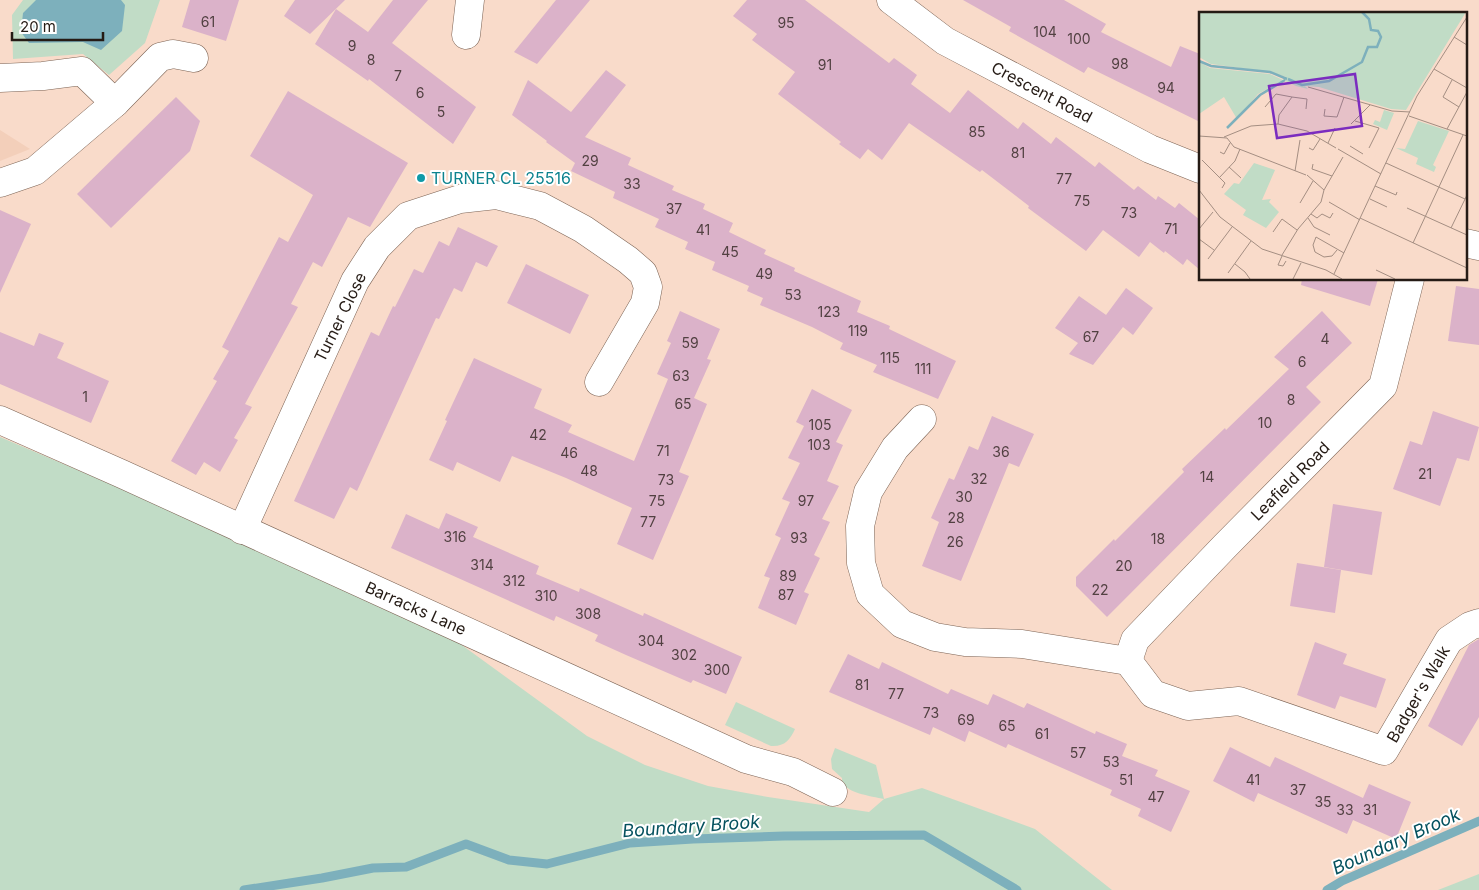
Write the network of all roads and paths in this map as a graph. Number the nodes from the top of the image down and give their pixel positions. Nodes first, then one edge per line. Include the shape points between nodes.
1 (470, 0) edge
2 (891, 0) edge
3 (466, 35) dead end
4 (194, 58) dead end
5 (0, 78) edge
6 (115, 103) junction
7 (1199, 169) edge
8 (0, 183) edge
9 (1466, 243) edge
10 (1479, 246) edge
11 (1410, 280) edge
12 (599, 382) dead end
13 (922, 419) dead end
14 (0, 420) edge
15 (242, 530) junction
16 (1479, 623) edge
17 (1128, 661) junction
18 (833, 792) dead end

1 - 3 street
2 - 7 street, Crescent Road via 945,41 1150,148
4 - 6 street via 173,54 160,57
5 - 6 street via 82,71
6 - 8 street via 35,172
9 - 10 street
11 - 17 street, Leafield Road via 1383,386 1135,640
12 - 15 street, Turner Close via 645,303 648,288 643,273 582,229 540,206 496,195 460,199 408,216 377,247 355,281
13 - 17 street via 885,441 868,492 860,526 861,563 870,594 902,624 935,637 1022,644
14 - 15 street, Barracks Lane
15 - 18 street, Barracks Lane via 746,759 793,772
16 - 17 street, Badger's Walk via 1449,640 1384,751 1239,701 1188,706 1153,694

